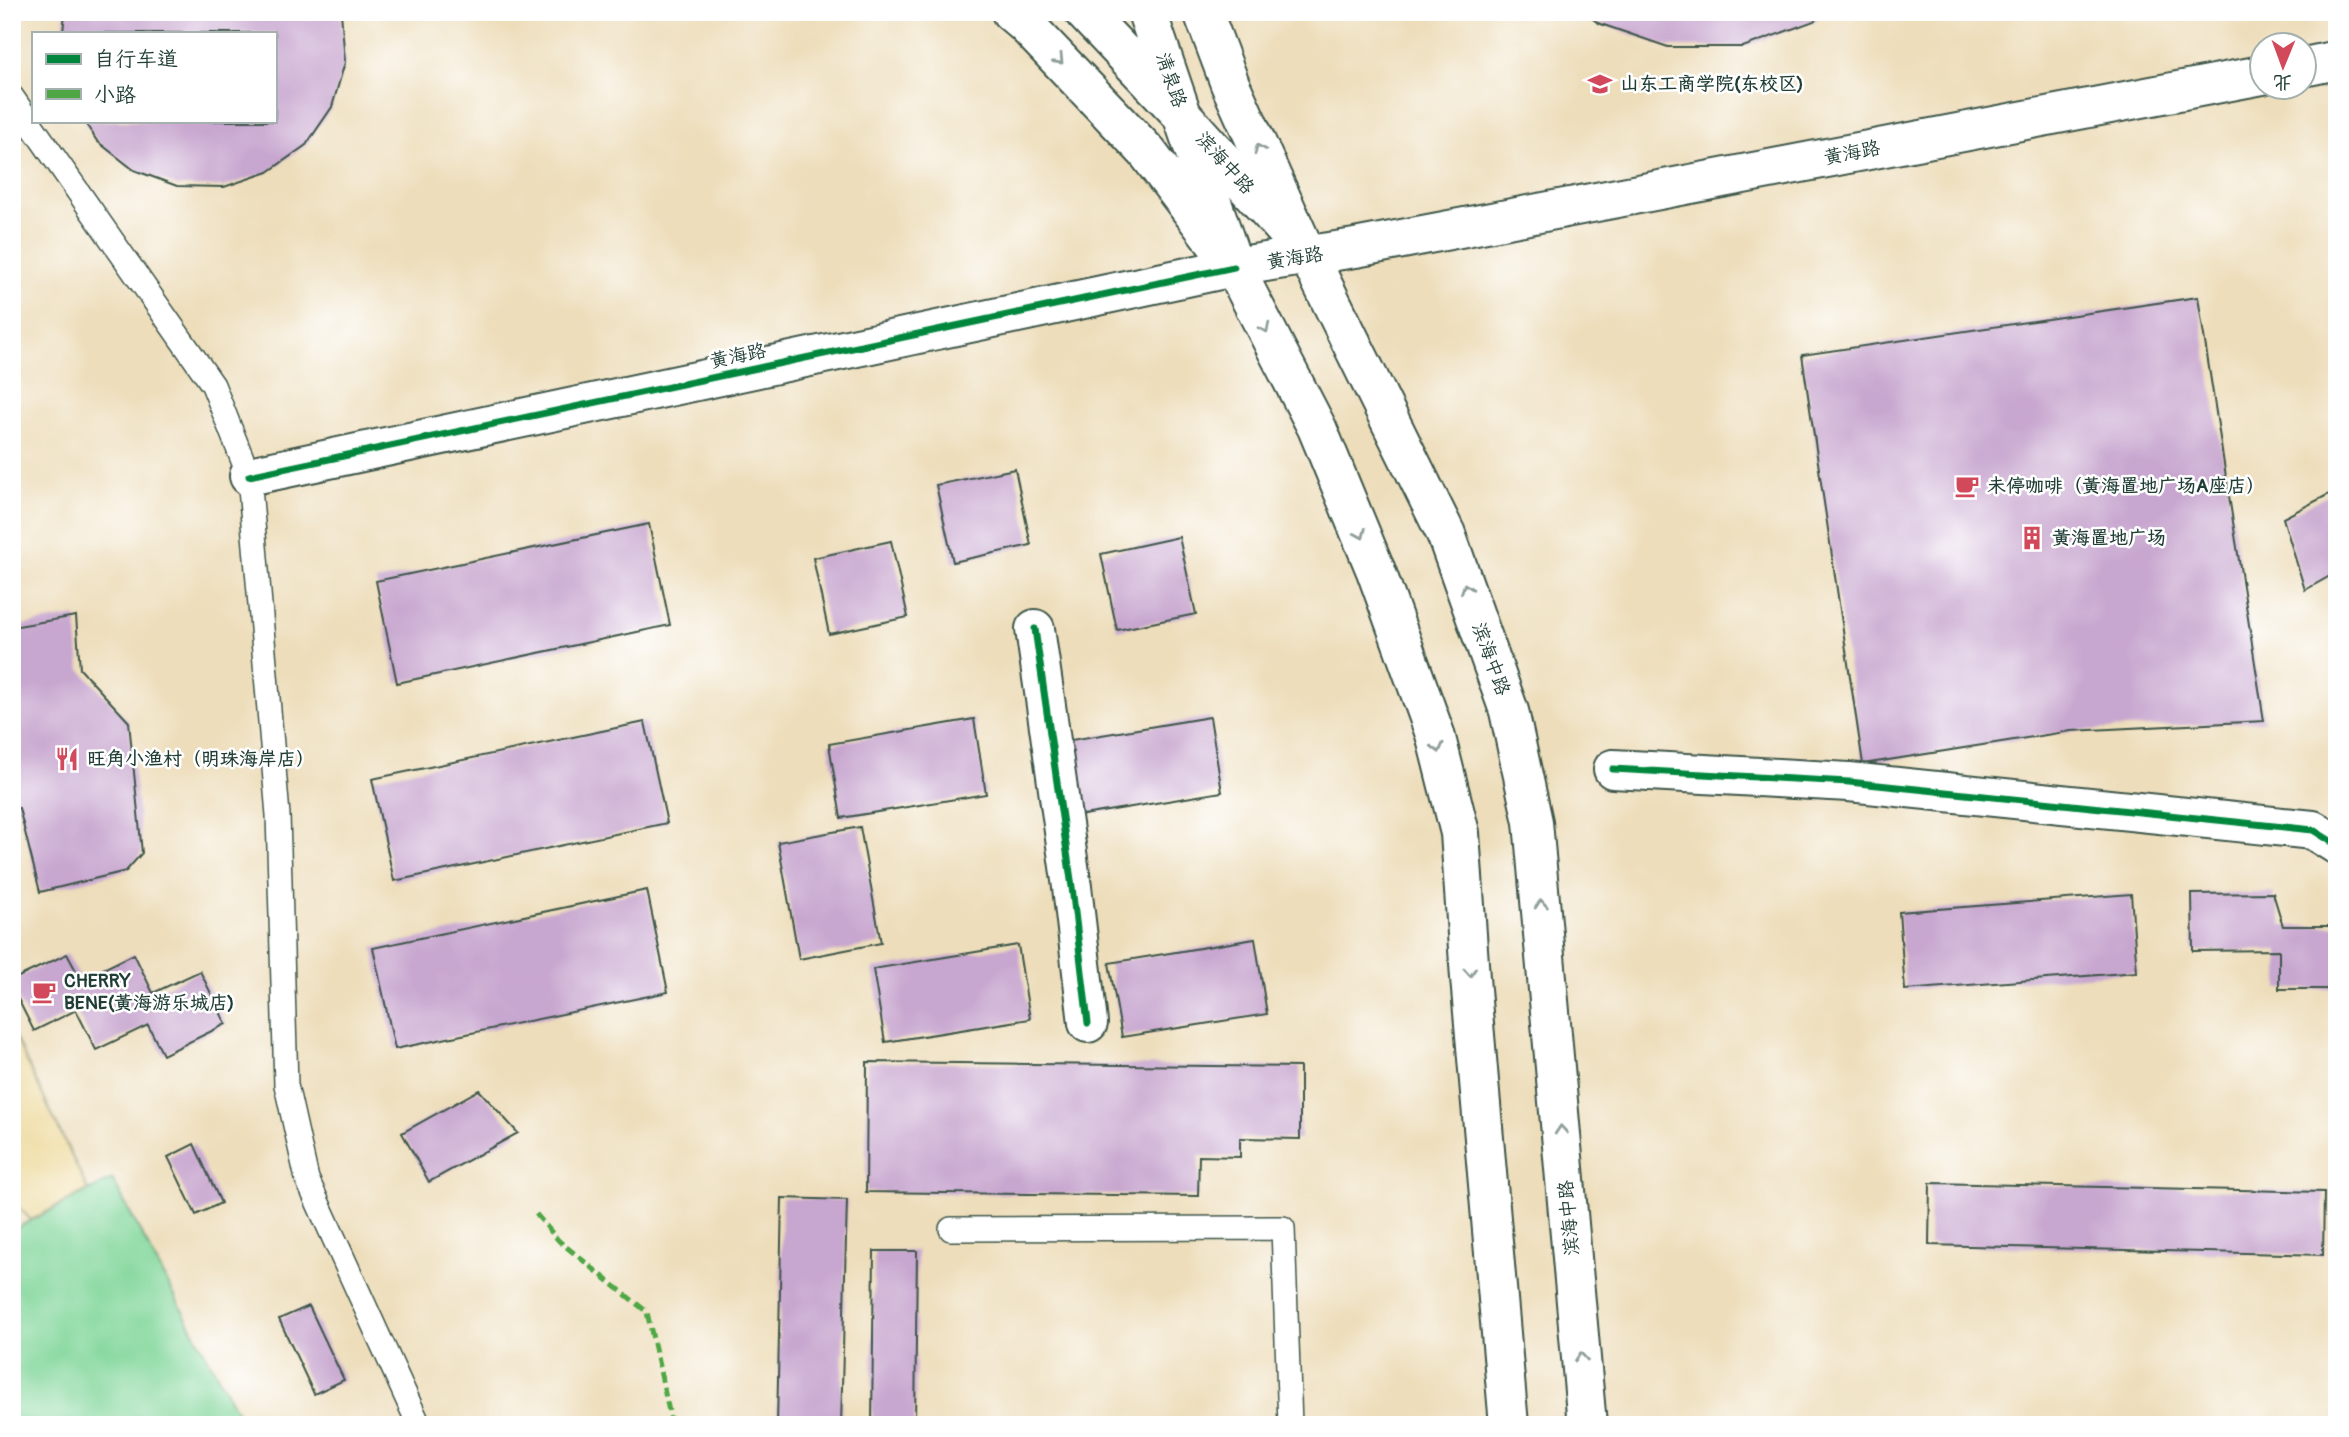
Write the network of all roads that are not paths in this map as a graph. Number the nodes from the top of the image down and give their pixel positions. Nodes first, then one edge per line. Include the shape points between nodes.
1 (1011, 12) edge
2 (1084, 12) edge
3 (1147, 12) edge
4 (1203, 12) edge
5 (2337, 60) edge
6 (2318, 64) edge
7 (2248, 78) edge
8 (12, 97) edge
9 (1183, 116) junction
10 (1308, 256) junction
11 (1234, 267) junction
12 (249, 476) junction
13 (1035, 629) dead end
14 (1613, 769) dead end
15 (2337, 845) edge
16 (1088, 1023) dead end
17 (951, 1229) dead end
18 (419, 1425) edge
19 (1290, 1425) edge
20 (1509, 1425) edge
21 (1587, 1425) edge

1 -> 11 main road via 1147,152
2 - 9 main road, 滨海中路
3 - 9 main road, 清泉路
10 -> 4 main road via 1230,84
5 - 6 main road
7 - 10 main road, 黄海路
8 - 12 lane via 213,385
9 - 10 main road, 滨海中路
9 - 11 main road, 清泉路
10 - 11 main road, 黄海路
21 -> 10 main road, 滨海中路 via 1533,822 1509,711 1447,534
11 - 12 main road, 黄海路
11 -> 20 main road via 1317,428 1376,570 1434,734 1460,833
12 - 18 lane via 278,815 286,1085 307,1179
13 - 16 main road
14 - 15 main road via 1849,782 2314,830
17 - 19 lane via 1283,1228

